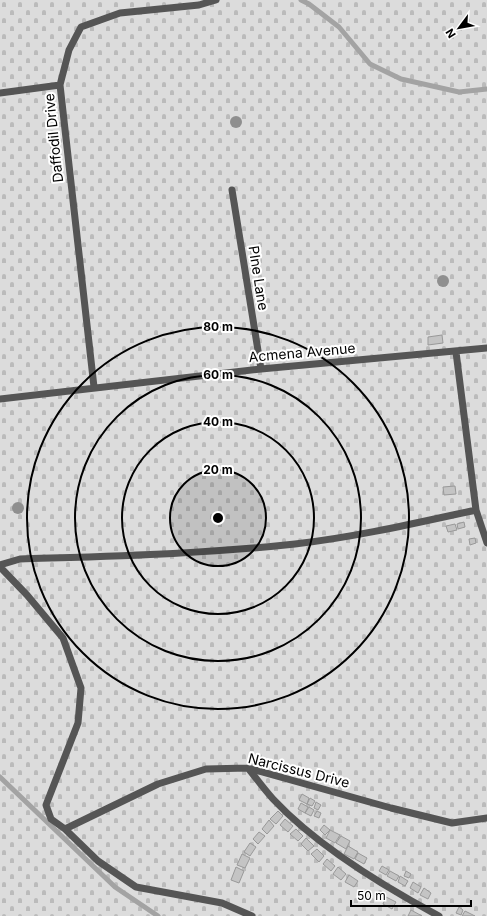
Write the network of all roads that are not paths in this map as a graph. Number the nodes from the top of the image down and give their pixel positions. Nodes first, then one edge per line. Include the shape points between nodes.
1 (216, 0) edge
2 (60, 85) junction
3 (0, 93) edge
4 (232, 190) dead end
5 (487, 348) edge
6 (456, 352) junction
7 (261, 369) junction
8 (94, 387) junction
9 (0, 399) edge
10 (476, 510) junction
11 (487, 542) edge
12 (0, 566) edge
13 (248, 768) junction
14 (487, 818) edge
15 (65, 829) junction
16 (252, 916) edge
17 (439, 916) edge

1 - 2 lane, Daffodil Drive via 199,5 120,13 81,27 69,50
2 - 3 lane
2 - 8 lane, Daffodil Drive
4 - 7 lane, PIne Lane
5 - 6 lane, Acmena Avenue
6 - 7 lane, Acmena Avenue
6 - 10 lane
7 - 8 lane, Acmena Avenue
8 - 9 lane, Acmena Avenue
10 - 11 lane
10 - 12 lane via 369,533 295,544 163,555 20,559
12 - 15 lane via 63,638 81,688 78,723 46,805 51,819
13 - 14 lane, Narcissus Drive via 452,822
13 - 15 lane, Narcissus Drive via 206,770 158,784
13 - 17 lane via 273,799 324,845 404,897
15 - 16 lane via 98,861 136,887 222,903

